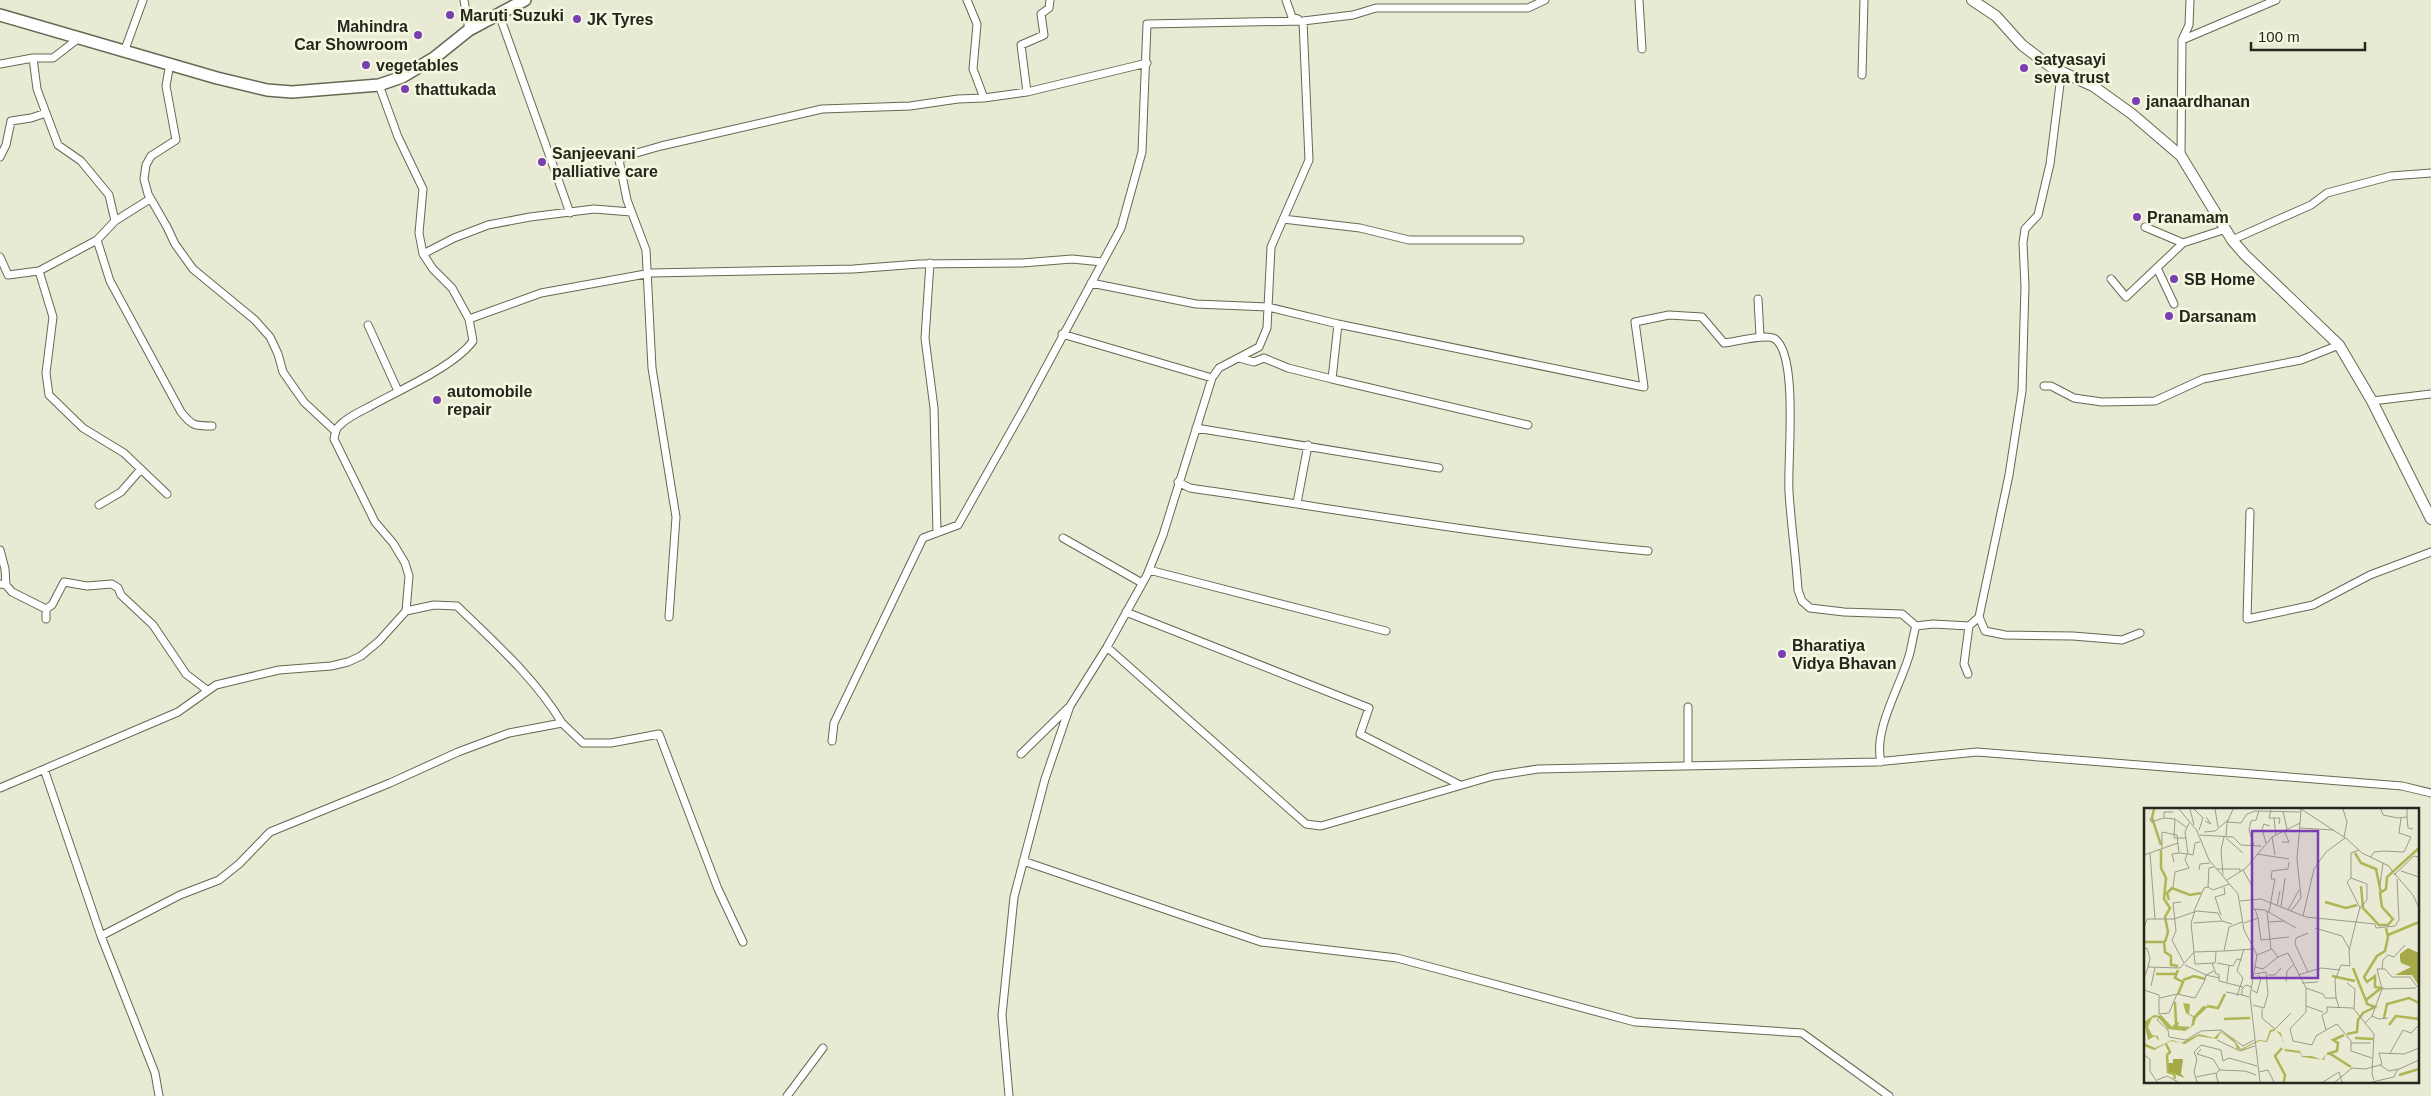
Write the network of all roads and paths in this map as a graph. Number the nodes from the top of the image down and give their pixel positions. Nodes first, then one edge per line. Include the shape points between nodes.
1 (143, 0) edge
2 (464, 0) edge
3 (525, 0) edge
4 (967, 0) edge
5 (1050, 0) edge
6 (1286, 0) edge
7 (1545, 0) edge
8 (1639, 0) edge
9 (1864, 0) edge
10 (1972, 0) edge
11 (2190, 0) edge
12 (2276, 0) edge
13 (499, 14) junction
14 (0, 15) edge
15 (1304, 21) junction
16 (469, 30) junction
17 (79, 38) junction
18 (2182, 40) junction
19 (1642, 49) dead end
20 (124, 52) junction
21 (33, 58) junction
22 (170, 63) junction
23 (1147, 63) junction
24 (0, 64) edge
25 (2064, 73) junction
26 (1862, 75) dead end
27 (378, 85) junction
28 (1027, 92) junction
29 (984, 98) junction
30 (46, 113) junction
31 (2181, 156) junction
32 (0, 157) edge
33 (2431, 173) edge
34 (150, 199) junction
35 (570, 212) junction
36 (631, 212) junction
37 (1283, 219) junction
38 (115, 221) junction
39 (2145, 227) dead end
40 (2226, 229) junction
41 (97, 240) junction
42 (1520, 240) dead end
43 (2232, 240) junction
44 (2183, 242) junction
45 (423, 254) junction
46 (0, 257) edge
47 (1102, 262) junction
48 (930, 263) junction
49 (2157, 268) junction
50 (39, 271) junction
51 (648, 273) junction
52 (2111, 279) dead end
53 (1091, 283) junction
54 (1758, 299) dead end
55 (2174, 304) dead end
56 (1268, 307) junction
57 (469, 319) junction
58 (1338, 324) junction
59 (368, 325) dead end
60 (1062, 334) junction
61 (1760, 336) junction
62 (2339, 345) junction
63 (1239, 358) junction
64 (1212, 378) junction
65 (1332, 379) junction
66 (2044, 386) dead end
67 (398, 391) junction
68 (2431, 394) edge
69 (2372, 401) junction
70 (212, 426) dead end
71 (1528, 426) dead end
72 (1196, 428) junction
73 (335, 431) junction
74 (1308, 445) junction
75 (1439, 468) dead end
76 (140, 469) junction
77 (1178, 482) junction
78 (167, 494) dead end
79 (1297, 503) junction
80 (99, 505) dead end
81 (2250, 512) dead end
82 (2431, 519) edge
83 (937, 533) junction
84 (1063, 538) dead end
85 (0, 550) edge
86 (1648, 551) dead end
87 (2431, 552) edge
88 (1149, 570) junction
89 (1142, 583) junction
90 (3, 585) edge
91 (46, 609) junction
92 (406, 611) junction
93 (1126, 612) junction
94 (669, 617) dead end
95 (1979, 618) junction
96 (46, 619) dead end
97 (1916, 626) junction
98 (1969, 626) junction
99 (1386, 631) dead end
100 (2140, 633) dead end
101 (1107, 646) junction
102 (1968, 674) dead end
103 (207, 690) junction
104 (1070, 706) junction
105 (1688, 707) dead end
106 (562, 723) junction
107 (832, 741) dead end
108 (1021, 754) dead end
109 (1881, 762) junction
110 (1688, 765) junction
111 (44, 769) junction
112 (1460, 785) junction
113 (0, 788) edge
114 (2431, 793) edge
115 (1023, 861) junction
116 (101, 936) junction
117 (743, 942) dead end
118 (823, 1048) dead end
119 (158, 1096) edge
120 (788, 1096) edge
121 (1009, 1096) edge
122 (1889, 1096) edge

1 - 20 street
2 - 16 street
3 - 13 highway
4 - 29 street via 977,24 973,69
5 - 28 street via 1050,8 1041,14 1044,35 1021,45
6 - 15 street via 1292,17
7 - 15 street via 1528,8 1376,8 1353,16
8 - 19 street
9 - 26 street
10 - 25 main road via 1996,16 2022,45 2051,68
11 - 18 street via 2189,24
12 - 18 street
13 - 16 highway
13 - 35 street
14 - 17 highway
15 - 23 street via 1147,24
15 - 37 street via 1309,160
16 - 27 highway via 402,77
17 - 20 highway
17 - 21 street via 53,58
18 - 31 street
20 - 22 highway
21 - 24 street
21 - 30 street via 37,89
22 - 27 highway via 242,85 292,92
22 - 34 street via 166,86 176,140 150,156 146,165 144,179
23 - 28 street
23 - 47 street via 1142,152 1121,228
25 - 31 main road via 2094,86
25 - 95 street via 2050,164 2038,215 2025,229 2022,391 2003,507
27 - 45 street via 423,188 419,233
28 - 29 street
29 - 36 street via 910,106 822,109 626,156 619,160
30 - 32 street via 11,121
30 - 38 street via 58,146 81,161 109,196
31 - 40 main road
33 - 43 street via 2391,176 2327,193 2312,205
34 - 38 street
34 - 73 street via 193,269 255,320 270,337 283,372 304,402
35 - 36 street via 594,209
35 - 45 street via 488,226
36 - 51 street via 646,250
37 - 42 street via 1360,228 1409,240
37 - 56 street via 1271,247
38 - 41 street
39 - 44 street
40 - 43 main road
40 - 44 street
41 - 50 street
41 - 70 street via 110,281 181,412 189,422 199,427
43 - 62 main road
44 - 49 street
45 - 57 street via 452,288
46 - 50 street via 8,275
47 - 48 street via 1072,259
47 - 53 street
48 - 51 street via 853,269
48 - 83 street via 925,338 934,408
49 - 52 street via 2126,297
49 - 55 street
50 - 76 street via 53,317 46,373 50,395 83,428 124,453
51 - 57 street via 541,292
51 - 94 street via 652,368 676,517
53 - 56 street via 1196,304
53 - 60 street
54 - 61 street
56 - 58 street
56 - 63 street via 1267,328 1259,347
57 - 67 street via 473,340 466,350
58 - 61 street via 1644,387 1635,322 1669,315 1702,317 1724,343
58 - 65 street
59 - 67 street
60 - 64 street
60 - 83 street via 958,525
61 - 97 street via 1774,338 1780,344 1787,366 1791,414 1789,491 1798,590 1802,601 1810,608 1902,614
62 - 66 street via 2301,360 2203,379 2155,401 2102,402 2074,398 2051,386
62 - 69 main road
63 - 64 street via 1219,368
63 - 65 street via 1254,362 1264,358
64 - 72 street
65 - 71 street
67 - 73 street via 348,418
68 - 69 street
69 - 82 main road
72 - 74 street
72 - 77 street
73 - 92 street via 334,438 375,522 405,563 409,576
74 - 75 street
74 - 79 street
76 - 78 street
76 - 80 street via 121,492
77 - 79 street via 1190,488
77 - 88 street via 1163,536
79 - 86 street via 1523,538
81 - 87 street via 2246,619 2313,605 2370,575
83 - 107 street via 923,538 834,724
84 - 89 street
85 - 90 street via 5,569
88 - 89 street
88 - 99 street
89 - 93 street
90 - 91 street
91 - 96 street
91 - 103 street via 52,605 64,582 87,586 112,584 153,625 186,674
92 - 103 street via 379,641 348,662 279,670
92 - 106 street via 434,605 457,606 522,669
93 - 101 street
93 - 112 street via 1369,708 1360,734
95 - 98 street
95 - 100 street via 1985,631 2004,635 2122,640
97 - 98 street
97 - 109 street via 1878,750
98 - 102 street via 1964,664
101 - 104 street
101 - 112 street via 1306,824 1321,826
103 - 111 street via 178,712
104 - 108 street
104 - 115 street via 1045,779
105 - 110 street
106 - 116 street via 509,733 458,752 270,832 219,880 180,895
106 - 117 street via 583,743 611,743 659,734 718,889
109 - 110 street
109 - 114 street via 1978,752 2402,786
110 - 112 street via 1538,770 1493,776
111 - 113 street
111 - 116 street
115 - 121 street via 1014,897 1002,1015
115 - 122 street via 1261,942 1397,958 1635,1022 1802,1033
116 - 119 street via 155,1073
118 - 120 street

